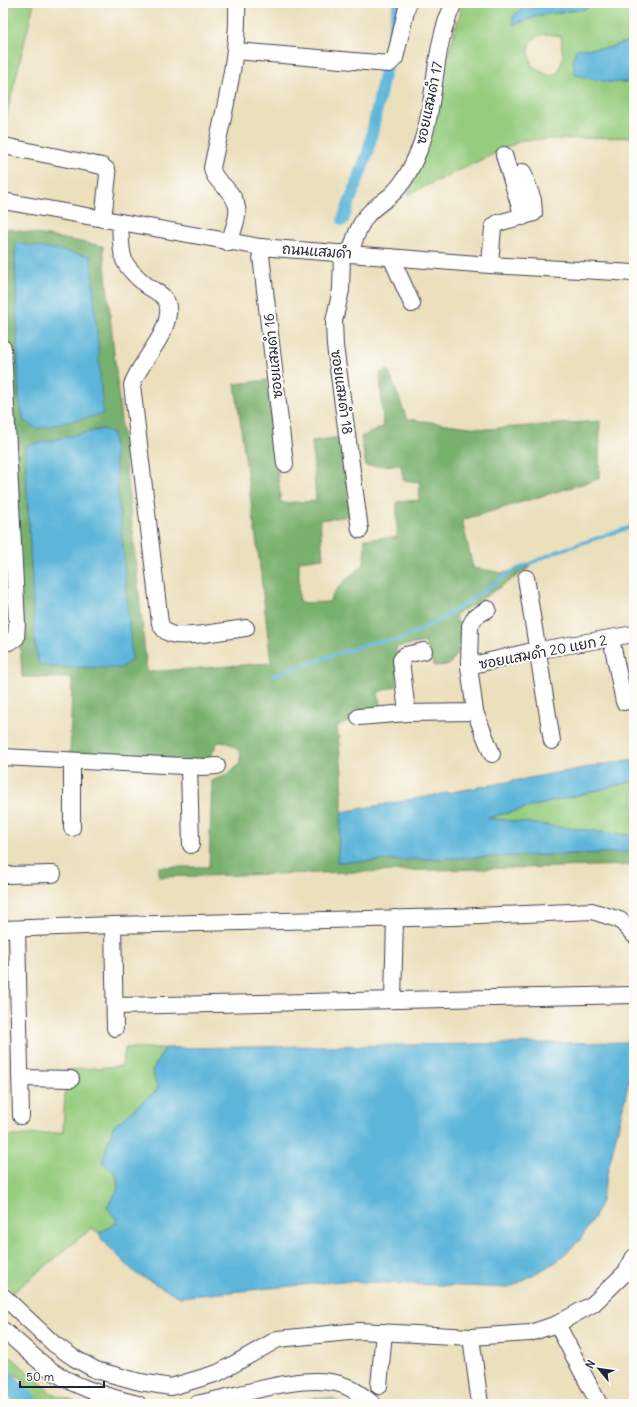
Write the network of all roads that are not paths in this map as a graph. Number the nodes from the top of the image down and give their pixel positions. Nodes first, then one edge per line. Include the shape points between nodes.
1 (237, 3) edge
2 (408, 3) edge
3 (454, 3) edge
4 (236, 52) junction
5 (4, 146) edge
6 (504, 155) dead end
7 (524, 172) dead end
8 (3, 201) edge
9 (523, 217) junction
10 (103, 220) junction
11 (120, 223) junction
12 (229, 243) junction
13 (260, 247) junction
14 (346, 254) junction
15 (391, 257) junction
16 (490, 265) junction
17 (634, 273) edge
18 (412, 304) dead end
19 (3, 348) edge
20 (285, 464) dead end
21 (7, 515) edge
22 (360, 530) dead end
23 (526, 578) dead end
24 (488, 609) dead end
25 (246, 628) dead end
26 (634, 634) edge
27 (610, 638) junction
28 (3, 642) edge
29 (424, 651) dead end
30 (538, 651) junction
31 (469, 666) junction
32 (624, 702) dead end
33 (474, 712) junction
34 (407, 713) junction
35 (359, 717) dead end
36 (552, 741) dead end
37 (492, 754) dead end
38 (3, 757) edge
39 (72, 762) junction
40 (189, 766) junction
41 (217, 766) dead end
42 (72, 828) dead end
43 (191, 845) dead end
44 (52, 874) dead end
45 (3, 875) edge
46 (395, 918) junction
47 (112, 925) junction
48 (10, 929) edge
49 (634, 935) edge
50 (634, 995) edge
51 (393, 1000) junction
52 (114, 1006) junction
53 (115, 1028) dead end
54 (21, 1078) junction
55 (71, 1079) dead end
56 (20, 1116) dead end
57 (634, 1257) edge
58 (630, 1276) edge
59 (3, 1296) edge
60 (557, 1324) junction
61 (3, 1330) edge
62 (384, 1332) junction
63 (471, 1337) junction
64 (3, 1342) edge
65 (379, 1386) dead end
66 (344, 1390) junction
67 (103, 1404) edge
68 (138, 1404) edge
69 (196, 1404) edge
70 (240, 1404) edge
71 (358, 1404) edge
72 (374, 1404) edge
73 (480, 1404) edge
74 (599, 1404) edge

1 - 4 street
2 - 4 street via 395,58 389,64
3 - 14 street, ซอยแสมดำ 17 via 444,27 430,111 420,148 398,188 365,217
4 - 12 street via 212,168 212,173 232,194 238,205 237,218
5 - 10 street via 102,166 108,175
6 - 9 street
7 - 9 street via 533,200 534,215
8 - 10 street, ถนนแสมดำ
9 - 16 street via 498,223 493,227
10 - 11 street, ถนนแสมดำ
11 - 12 street, ถนนแสมดำ
11 - 25 street via 124,260 146,285 161,293 168,314 157,342 136,374 132,385 160,623 170,634 183,635
12 - 13 street, ถนนแสมดำ
13 - 14 street, ถนนแสมดำ
13 - 20 street, ซอยแสมดำ 16
14 - 15 street, ถนนแสมดำ
14 - 22 street, ซอยแสมดำ 18 via 334,321 335,346
15 - 16 street, ถนนแสมดำ
15 - 18 street
16 - 17 street, ถนนแสมดำ
19 - 21 street
21 - 28 street via 17,635 13,640
23 - 30 street
24 - 31 street via 475,617 470,626
26 - 27 street, ซอยแสมดำ 20 แยก 2
27 - 30 street, ซอยแสมดำ 20 แยก 2
27 - 32 street
29 - 34 street via 405,655 401,660
30 - 31 street, ซอยแสมดำ 20 แยก 2
30 - 36 street
31 - 33 street, ซอยแสมดำ 20 แยก 2
33 - 34 street
33 - 37 street, ซอยแสมดำ 20 แยก 2
34 - 35 street
38 - 39 street
39 - 40 street
39 - 42 street
40 - 41 street
40 - 43 street
44 - 45 street
46 - 47 street
46 - 49 street via 592,911 620,920
46 - 51 street
47 - 48 street
47 - 52 street
48 - 54 street
50 - 51 street
51 - 52 street
52 - 53 street
54 - 55 street
54 - 56 street
57 - 58 street
58 - 60 street via 593,1304
59 - 62 street via 54,1344 96,1370 171,1387 218,1372 278,1339 359,1331
60 - 63 street via 530,1332
60 - 74 street
61 - 68 street via 43,1364 74,1383
62 - 63 street
62 - 65 street
63 - 73 street
64 - 67 street via 59,1386
66 - 69 street via 336,1383 306,1381
66 - 70 street via 314,1388
66 - 71 street
66 - 72 street

